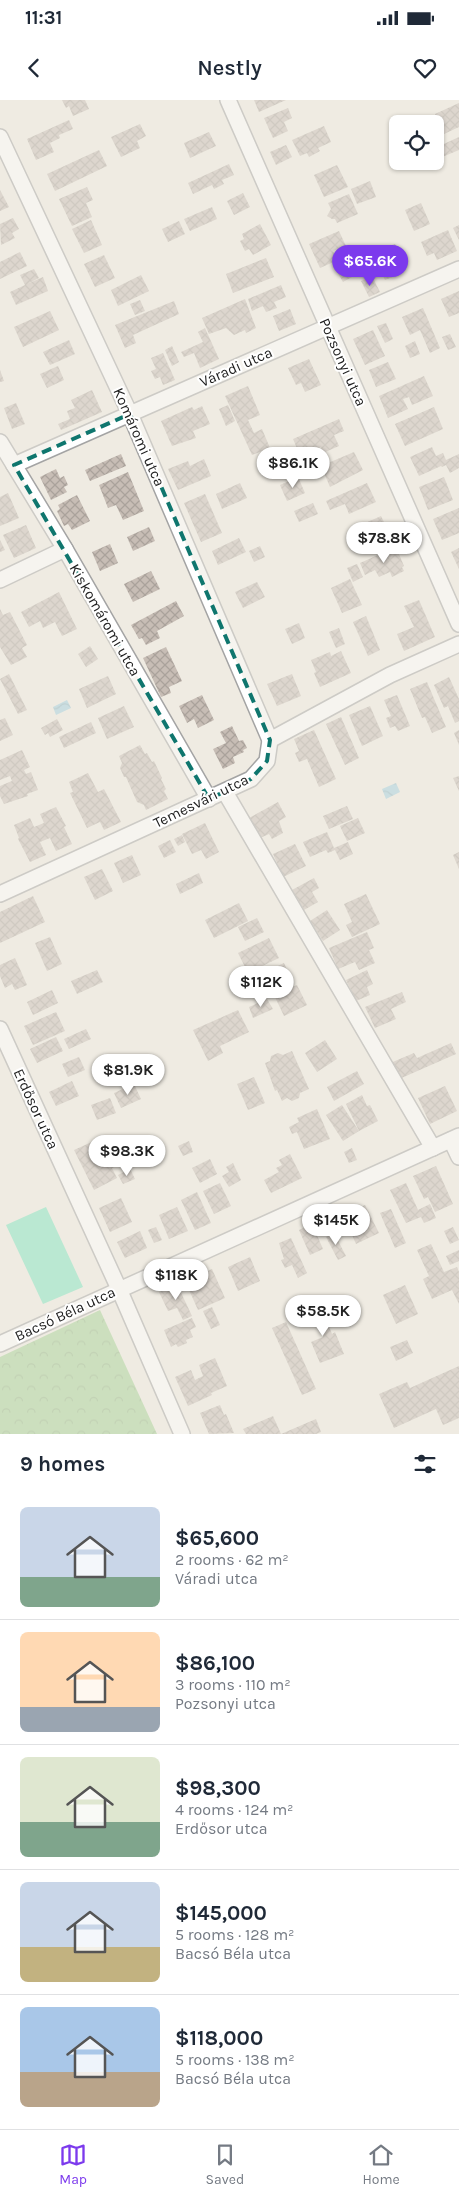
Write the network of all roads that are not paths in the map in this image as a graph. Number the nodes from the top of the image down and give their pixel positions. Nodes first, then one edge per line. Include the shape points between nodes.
1 (228, 100) edge
2 (0, 137) edge
3 (459, 269) edge
4 (328, 326) junction
5 (130, 414) junction
6 (0, 442) edge
7 (14, 465) junction
8 (65, 550) junction
9 (0, 580) edge
10 (459, 624) edge
11 (459, 644) edge
12 (270, 740) junction
13 (225, 792) junction
14 (208, 799) junction
15 (0, 894) edge
16 (0, 1030) edge
17 (455, 1138) edge
18 (433, 1148) junction
19 (459, 1157) edge
20 (119, 1289) junction
21 (0, 1344) edge
22 (182, 1434) edge

1 - 4 street, Pozsonyi utca
2 - 5 street, Komáromi utca
3 - 4 street, Váradi utca
4 - 5 street, Váradi utca
4 - 10 street, Pozsonyi utca
5 - 7 street, Váradi utca
5 - 12 street, Komáromi utca
6 - 7 street, Kiskomáromi utca
7 - 8 street, Kiskomáromi utca
8 - 9 street
8 - 14 street, Kiskomáromi utca
11 - 12 street via 390,675
12 - 13 street, Temesvári utca via 267,761 251,778
13 - 14 street, Temesvári utca
13 - 18 street
14 - 15 street, Temesvári utca
16 - 20 street, Erdősor utca
17 - 18 street, Bacsó Béla utca
17 - 19 street
18 - 20 street, Bacsó Béla utca
20 - 21 street, Bacsó Béla utca
20 - 22 street, Erdősor utca

